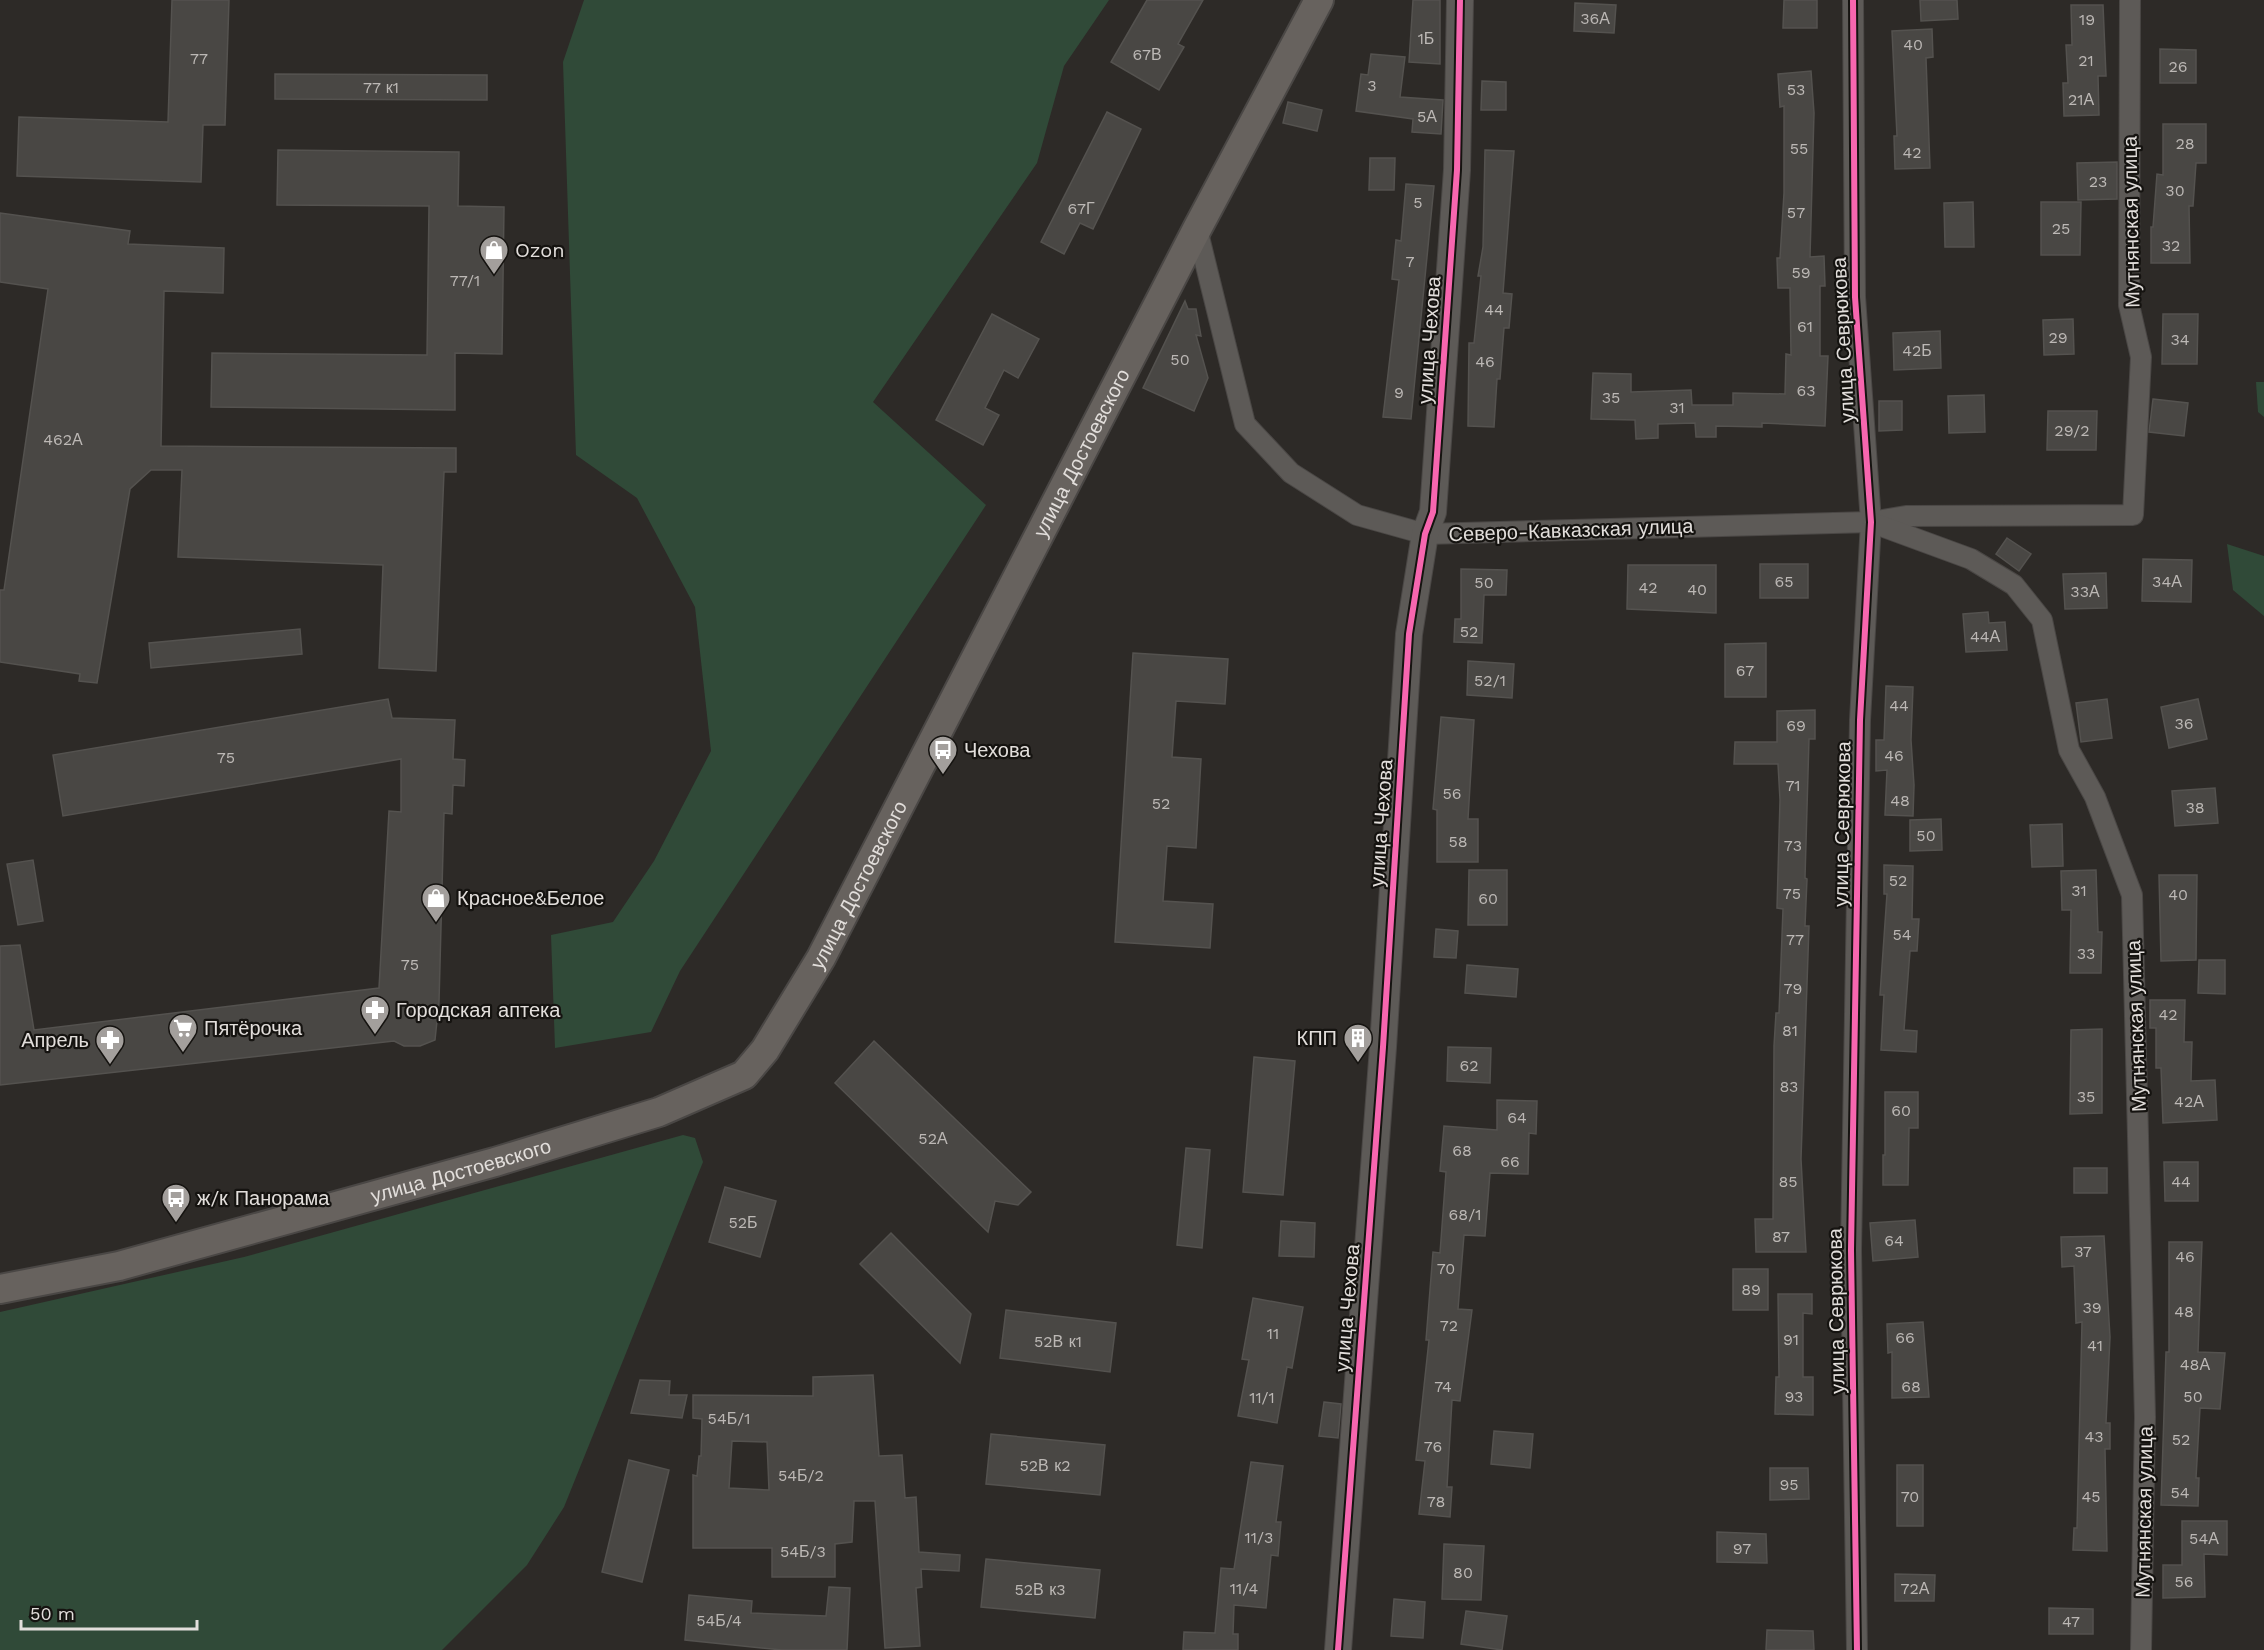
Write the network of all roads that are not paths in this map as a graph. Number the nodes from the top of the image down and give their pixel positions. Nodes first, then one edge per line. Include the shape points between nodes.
1 (1318, 0) edge
2 (1460, 0) edge
3 (1853, 0) edge
4 (2130, 0) edge
5 (1197, 229) junction
6 (2133, 514) joint
7 (1870, 522) junction
8 (1425, 534) junction
9 (0, 1289) edge
10 (1338, 1650) edge
11 (1857, 1650) edge
12 (2141, 1650) edge

1 - 5 main road, улица Достоевского
2 - 8 street, улица Чехова via 1457,181 1433,512
3 - 7 street, улица Севрюкова via 1855,297
4 - 6 street, Мутнянская улица via 2129,305 2141,357
5 - 8 street, Северо-Кавказская улица via 1245,424 1291,473 1357,516
5 - 9 main road, улица Достоевского via 821,958 765,1050 744,1075 659,1112 495,1162 119,1266
6 - 7 street, Северо-Кавказская улица via 1906,516
7 - 8 street, Северо-Кавказская улица
7 - 11 street, улица Севрюкова via 1860,720 1851,1251
7 - 12 street, Мутнянская улица via 1971,559 2014,585 2042,620 2069,750 2095,797 2132,895 2145,1417
8 - 10 street, улица Чехова via 1409,634

